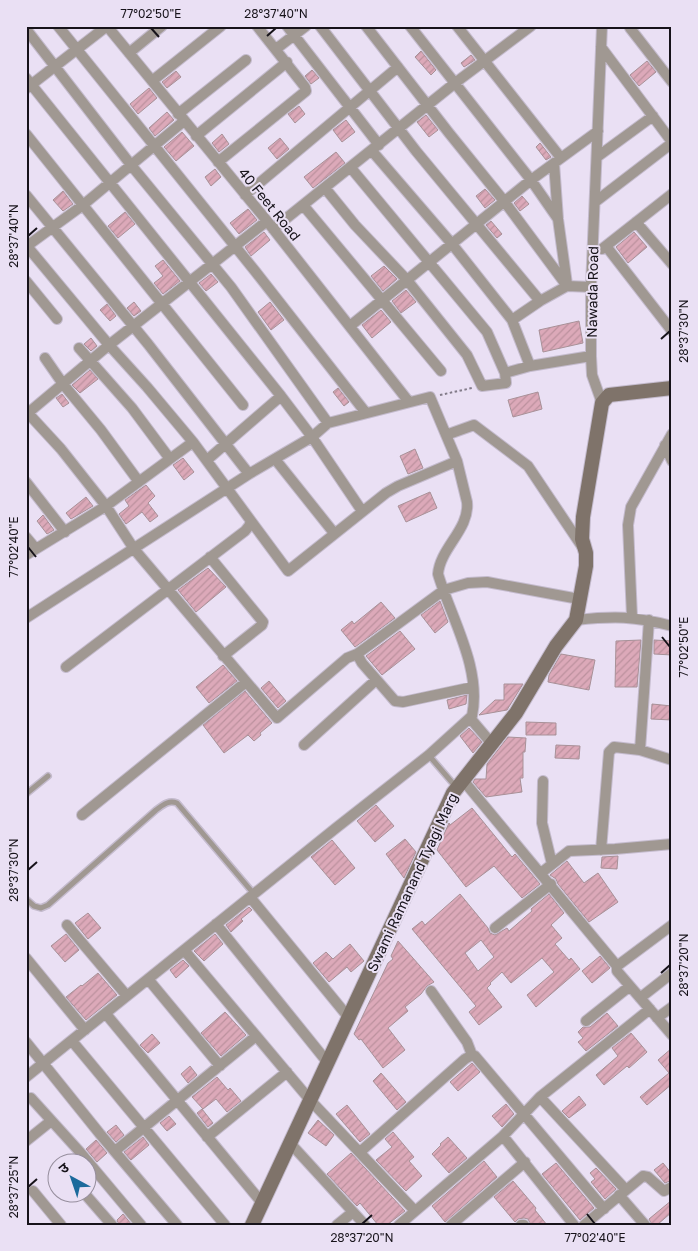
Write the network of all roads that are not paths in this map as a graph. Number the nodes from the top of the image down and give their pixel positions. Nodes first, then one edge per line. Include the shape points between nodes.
1 (58, 26) edge
2 (107, 26) edge
3 (162, 26) edge
4 (221, 26) edge
5 (257, 26) edge
6 (287, 26) edge
7 (306, 26) edge
8 (320, 26) edge
9 (366, 26) edge
10 (410, 26) edge
11 (457, 26) edge
12 (602, 26) edge
13 (526, 28) edge
14 (630, 28) dead end
15 (26, 29) edge
16 (294, 35) junction
17 (601, 47) junction
18 (276, 49) junction
19 (76, 50) junction
20 (129, 53) junction
21 (246, 60) dead end
22 (286, 62) junction
23 (485, 62) junction
24 (55, 66) junction
25 (398, 67) junction
26 (152, 81) junction
27 (672, 82) edge
28 (28, 84) edge
29 (455, 84) junction
30 (371, 91) junction
31 (428, 106) junction
32 (350, 108) junction
33 (653, 116) junction
34 (181, 117) junction
35 (399, 128) junction
36 (598, 131) junction
37 (26, 134) edge
38 (196, 136) junction
39 (672, 143) edge
40 (154, 146) junction
41 (376, 148) junction
42 (597, 157) junction
43 (557, 161) junction
44 (218, 162) junction
45 (131, 165) junction
46 (351, 168) junction
47 (531, 180) junction
48 (111, 182) junction
49 (325, 188) junction
50 (26, 195) edge
51 (245, 195) junction
52 (670, 198) edge
53 (504, 201) junction
54 (595, 202) junction
55 (83, 205) junction
56 (303, 206) junction
57 (558, 219) junction
58 (636, 222) junction
59 (477, 224) junction
60 (270, 225) junction
61 (52, 228) junction
62 (452, 244) junction
63 (27, 245) edge
64 (234, 246) junction
65 (606, 246) junction
66 (592, 256) junction
67 (429, 262) junction
68 (212, 264) junction
69 (672, 264) edge
70 (407, 280) junction
71 (26, 281) edge
72 (189, 282) junction
73 (567, 286) junction
74 (591, 287) junction
75 (383, 299) junction
76 (540, 301) junction
77 (161, 304) junction
78 (57, 318) dead end
79 (512, 320) junction
80 (350, 326) junction
81 (134, 327) junction
82 (672, 332) edge
83 (109, 345) junction
84 (79, 348) dead end
85 (591, 356) junction
86 (44, 358) dead end
87 (90, 361) junction
88 (530, 366) junction
89 (441, 371) dead end
90 (505, 373) junction
91 (63, 384) junction
92 (672, 388) edge
93 (281, 396) junction
94 (409, 402) junction
95 (602, 403) junction
96 (243, 405) dead end
97 (27, 412) edge
98 (366, 413) junction
99 (328, 423) junction
100 (446, 434) junction
101 (672, 434) edge
102 (312, 437) junction
103 (193, 442) junction
104 (227, 444) junction
105 (665, 446) junction
106 (170, 459) junction
107 (274, 459) junction
108 (207, 460) junction
109 (457, 460) junction
110 (672, 461) edge
111 (249, 474) junction
112 (26, 482) edge
113 (139, 482) junction
114 (227, 488) junction
115 (106, 506) junction
116 (362, 511) junction
117 (251, 521) junction
118 (65, 532) junction
119 (334, 533) junction
120 (26, 537) edge
121 (36, 549) junction
122 (134, 549) junction
123 (586, 553) junction
124 (26, 554) edge
125 (210, 557) junction
126 (167, 590) junction
127 (444, 590) junction
128 (578, 599) junction
129 (632, 617) junction
130 (26, 618) edge
131 (576, 620) junction
132 (649, 620) junction
133 (672, 626) edge
134 (357, 654) junction
135 (223, 656) junction
136 (66, 667) dead end
137 (376, 680) junction
138 (246, 682) junction
139 (473, 687) junction
140 (470, 718) junction
141 (492, 744) junction
142 (304, 746) dead end
143 (640, 750) junction
144 (432, 759) dead end
145 (672, 760) edge
146 (48, 776) dead end
147 (543, 781) dead end
148 (459, 783) junction
149 (26, 794) edge
150 (82, 815) dead end
151 (672, 844) edge
152 (601, 850) junction
153 (552, 864) junction
154 (542, 873) junction
155 (551, 884) junction
156 (252, 895) junction
157 (26, 898) edge
158 (216, 924) junction
159 (67, 925) dead end
160 (672, 925) edge
161 (495, 928) dead end
162 (184, 950) junction
163 (26, 958) edge
164 (617, 966) junction
165 (672, 973) edge
166 (148, 979) junction
167 (630, 986) junction
168 (431, 991) dead end
169 (127, 996) junction
170 (640, 998) junction
171 (672, 1007) edge
172 (650, 1010) junction
173 (106, 1014) junction
174 (349, 1018) junction
175 (657, 1018) junction
176 (586, 1021) dead end
177 (85, 1030) junction
178 (672, 1035) edge
179 (256, 1036) junction
180 (72, 1041) junction
181 (26, 1042) edge
182 (472, 1055) junction
183 (328, 1063) junction
184 (43, 1064) junction
185 (220, 1066) junction
186 (287, 1072) junction
187 (26, 1077) edge
188 (540, 1097) junction
189 (32, 1098) dead end
190 (310, 1100) junction
191 (177, 1101) junction
192 (524, 1113) junction
193 (51, 1121) junction
194 (144, 1127) junction
195 (503, 1136) junction
196 (208, 1137) junction
197 (26, 1141) edge
198 (290, 1143) junction
199 (115, 1151) junction
200 (360, 1152) junction
201 (525, 1162) junction
202 (672, 1187) edge
203 (33, 1191) dead end
204 (622, 1193) junction
205 (94, 1204) edge
206 (262, 1204) junction
207 (604, 1209) junction
208 (415, 1211) junction
209 (354, 1212) junction
210 (591, 1223) edge
211 (61, 1225) edge
212 (112, 1225) edge
213 (141, 1225) edge
214 (177, 1225) edge
215 (225, 1225) edge
216 (252, 1225) edge
217 (337, 1225) edge
218 (365, 1225) edge
219 (399, 1225) edge
220 (451, 1225) edge
221 (574, 1225) edge
222 (645, 1225) edge

1 - 19 street
2 - 19 street
2 - 20 street, 40 Feet Road
3 - 20 street
4 - 26 street
5 - 18 street
6 - 16 street
7 - 16 street
8 - 30 street
9 - 25 street
10 - 29 street
11 - 23 street
12 - 17 street, Nawada Road
13 - 23 street
14 - 27 street
15 - 24 street
16 - 18 street
16 - 32 street
17 - 33 street
17 - 36 street, Nawada Road
18 - 22 street
19 - 24 street
19 - 40 street
20 - 26 street, 40 Feet Road
21 - 34 street
22 - 38 street
22 - 44 street via 306,91
23 - 29 street
23 - 43 street
24 - 28 street
24 - 45 street
25 - 30 street
25 - 31 street
26 - 34 street, 40 Feet Road
28 - 48 street
29 - 31 street
29 - 47 street
30 - 32 street
30 - 35 street
31 - 35 street
31 - 53 street
32 - 41 street
32 - 51 street
33 - 39 street
33 - 42 street
34 - 38 street, 40 Feet Road
34 - 40 street
35 - 41 street
35 - 59 street
36 - 42 street, Nawada Road
36 - 43 street
37 - 55 street
38 - 44 street, 40 Feet Road
39 - 54 street
40 - 45 street
40 - 64 street
41 - 46 street
41 - 62 street
42 - 54 street, Nawada Road
43 - 47 street
43 - 57 street
44 - 51 street, 40 Feet Road
45 - 48 street
45 - 68 street
46 - 49 street
46 - 67 street
47 - 53 street
47 - 57 street
48 - 55 street
48 - 72 street
49 - 56 street
49 - 70 street
50 - 61 street
51 - 60 street, 40 Feet Road
52 - 58 street
53 - 59 street
53 - 73 street
54 - 66 street, Nawada Road
55 - 61 street
55 - 77 street
56 - 60 street
56 - 75 street
57 - 73 street
58 - 65 street
58 - 69 street
59 - 62 street
59 - 76 street
60 - 64 street
60 - 80 street, 40 Feet Road
61 - 63 street
61 - 81 street
62 - 67 street
62 - 79 street
63 - 83 street
64 - 68 street
64 - 98 street
65 - 66 street
65 - 82 street
66 - 74 street, Nawada Road
67 - 70 street
67 - 90 street via 488,332
68 - 72 street
68 - 99 street
70 - 75 street
70 - 90 street via 467,355 482,386 506,383
71 - 78 street
72 - 77 street
72 - 93 street
73 - 74 street
73 - 76 street
74 - 85 street, Nawada Road
75 - 80 street
75 - 89 street
76 - 79 street
77 - 81 street
77 - 96 street
79 - 88 street
80 - 94 street, 40 Feet Road
81 - 83 street
81 - 104 street
83 - 87 street
83 - 103 street
84 - 87 street
85 - 88 street
85 - 95 street, Nawada Road via 592,375
86 - 91 street
87 - 91 street
87 - 106 street via 132,408
88 - 90 street
91 - 97 street
91 - 113 street
92 - 95 street via 609,395
93 - 102 street
93 - 104 street
94 - 98 street
94 - 100 street via 430,398
95 - 123 street, Nawada Road via 582,523
97 - 115 street
98 - 99 street
99 - 102 street
100 - 109 street
100 - 123 street via 474,425 528,466
101 - 105 street
102 - 107 street
102 - 116 street
103 - 106 street
103 - 108 street
104 - 108 street
104 - 111 street
105 - 110 street
105 - 129 street via 634,500 630,516
106 - 113 street
107 - 111 street
107 - 119 street
108 - 114 street
109 - 116 street via 398,486
109 - 127 street via 468,508 466,518 440,564 438,574
111 - 114 street
112 - 118 street
113 - 115 street
114 - 117 street
114 - 122 street
115 - 118 street
115 - 122 street
116 - 119 street
117 - 119 street via 288,571
117 - 125 street via 245,531
118 - 121 street
120 - 121 street
121 - 124 street
122 - 126 street
122 - 130 street
123 - 128 street
125 - 126 street
125 - 135 street via 264,622
126 - 135 street
126 - 136 street
127 - 128 street via 487,582
127 - 134 street
127 - 139 street via 463,640
128 - 131 street
129 - 131 street
129 - 132 street
131 - 141 street, Swami Ramanand Tyagi Marg
132 - 133 street
132 - 143 street
134 - 137 street
134 - 138 street via 277,718
135 - 138 street
137 - 139 street via 398,702
137 - 142 street
138 - 150 street
139 - 140 street
140 - 141 street
140 - 156 street via 429,755
141 - 148 street, Swami Ramanand Tyagi Marg
143 - 145 street
143 - 152 street via 614,747 607,754
144 - 148 lane
146 - 149 lane
147 - 153 street via 542,823
148 - 154 street
148 - 174 street, Swami Ramanand Tyagi Marg
151 - 152 street
152 - 153 street via 569,851
153 - 154 street
154 - 155 street
155 - 161 street
155 - 164 street
156 - 157 lane via 177,803 172,802 156,810 48,904 41,908
156 - 158 street
156 - 174 street
158 - 162 street
158 - 183 street
159 - 169 street
160 - 164 street
162 - 166 street
162 - 179 street
163 - 177 street
164 - 167 street via 617,971
165 - 170 street
166 - 169 street
166 - 185 street
167 - 170 street
167 - 176 street
168 - 182 street via 468,1042
169 - 173 street
170 - 172 street
171 - 175 street
172 - 175 street
172 - 188 street
173 - 177 street
173 - 191 street
174 - 183 street, Swami Ramanand Tyagi Marg
175 - 178 street
177 - 180 street
179 - 185 street
179 - 186 street
180 - 184 street
180 - 194 street
181 - 184 street
182 - 192 street
182 - 200 street
183 - 190 street, Swami Ramanand Tyagi Marg
184 - 187 street
184 - 199 street
185 - 191 street
186 - 190 street
186 - 196 street
188 - 192 street
188 - 204 street
189 - 193 street
190 - 198 street, Swami Ramanand Tyagi Marg
190 - 200 street
191 - 194 street
191 - 196 street
192 - 195 street
192 - 207 street
193 - 197 street
193 - 213 street
194 - 199 street
194 - 215 street
195 - 201 street
195 - 208 street
196 - 206 street
198 - 206 street, Swami Ramanand Tyagi Marg
198 - 209 street
199 - 214 street
200 - 208 street
201 - 220 street
201 - 221 street
202 - 204 street via 664,1191 646,1176
203 - 211 street
204 - 207 street
204 - 222 street
205 - 212 street
206 - 216 street, Swami Ramanand Tyagi Marg
207 - 210 street
208 - 219 street
209 - 217 street
209 - 218 street

